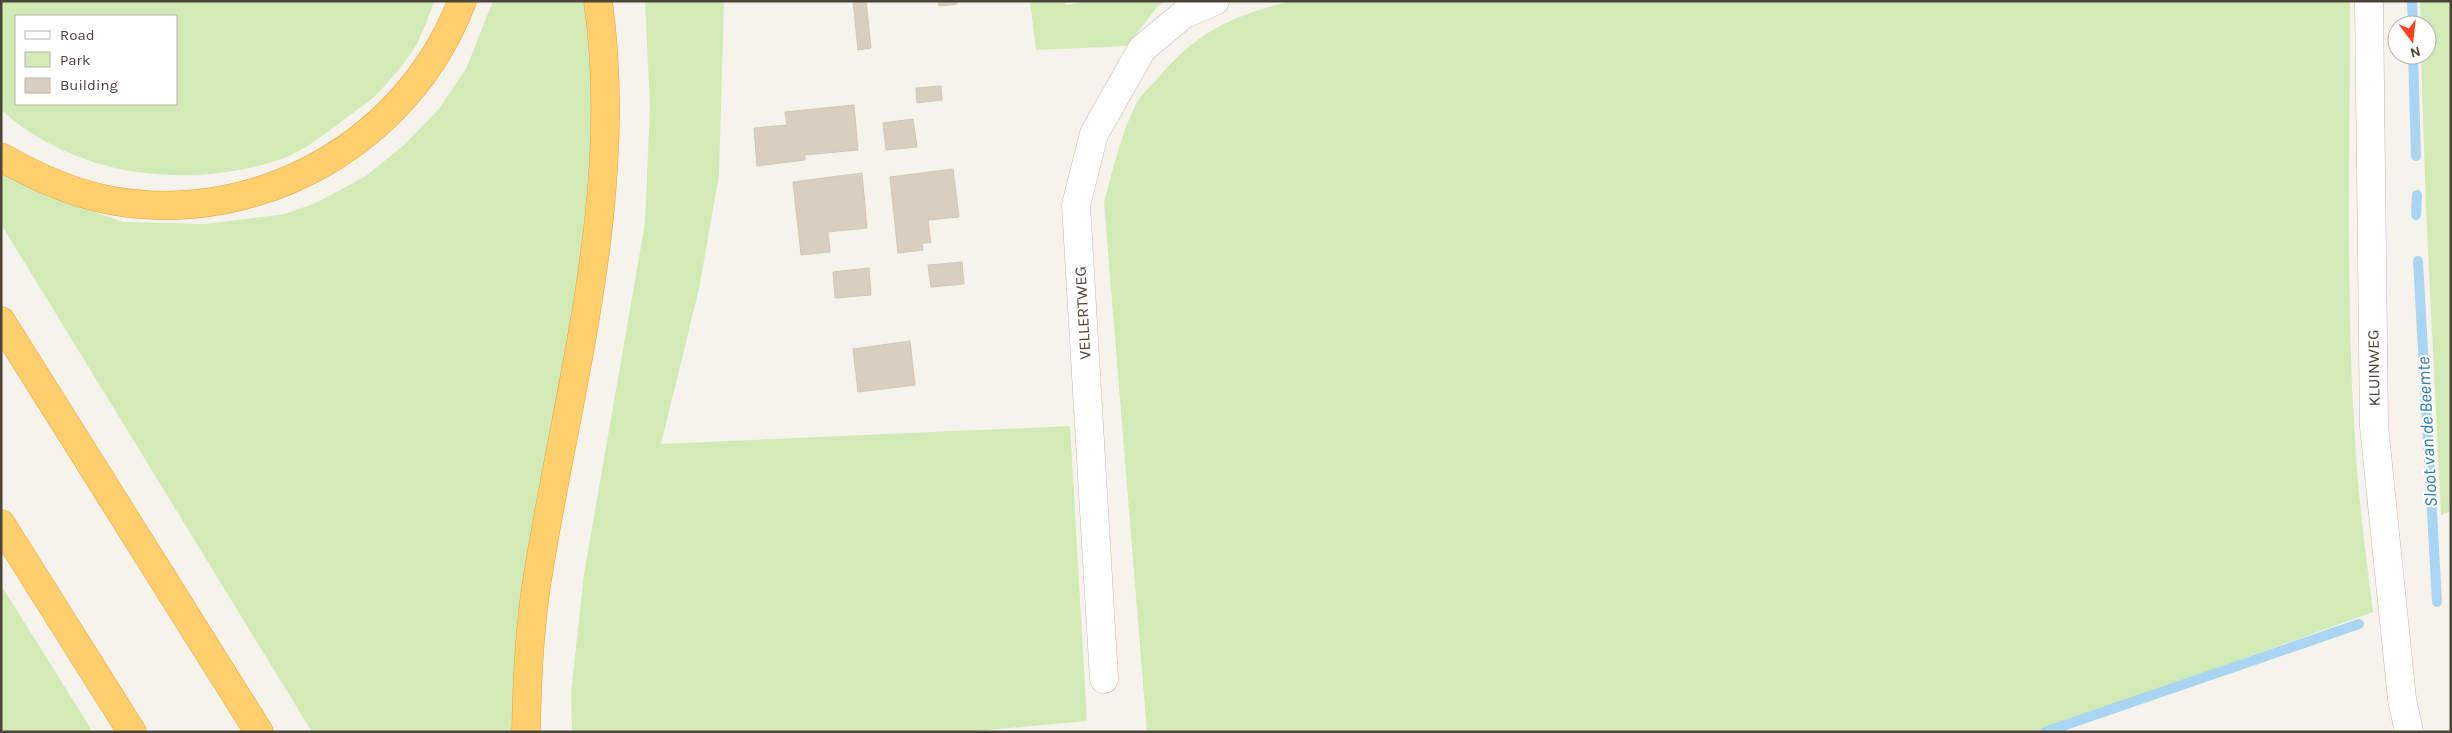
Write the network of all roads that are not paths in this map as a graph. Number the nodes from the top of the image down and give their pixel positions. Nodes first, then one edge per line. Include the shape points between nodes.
1 (462, 1) edge
2 (598, 1) edge
3 (1215, 1) edge
4 (2369, 1) edge
5 (1, 157) edge
6 (1, 321) edge
7 (1, 524) edge
8 (1104, 679) dead end
9 (132, 732) edge
10 (259, 732) edge
11 (526, 732) edge
12 (2409, 732) edge

1 - 5 highway via 442,46 425,73 382,121 331,160 272,188 210,202 178,205 113,201 51,182
2 - 11 highway via 606,78 605,148 599,217 537,582 527,679
3 - 8 street, VELLERTWEG via 1184,14 1142,49 1094,134 1076,205
4 - 12 street, KLUINWEG via 2374,426 2402,699
6 - 10 highway
7 - 9 highway

